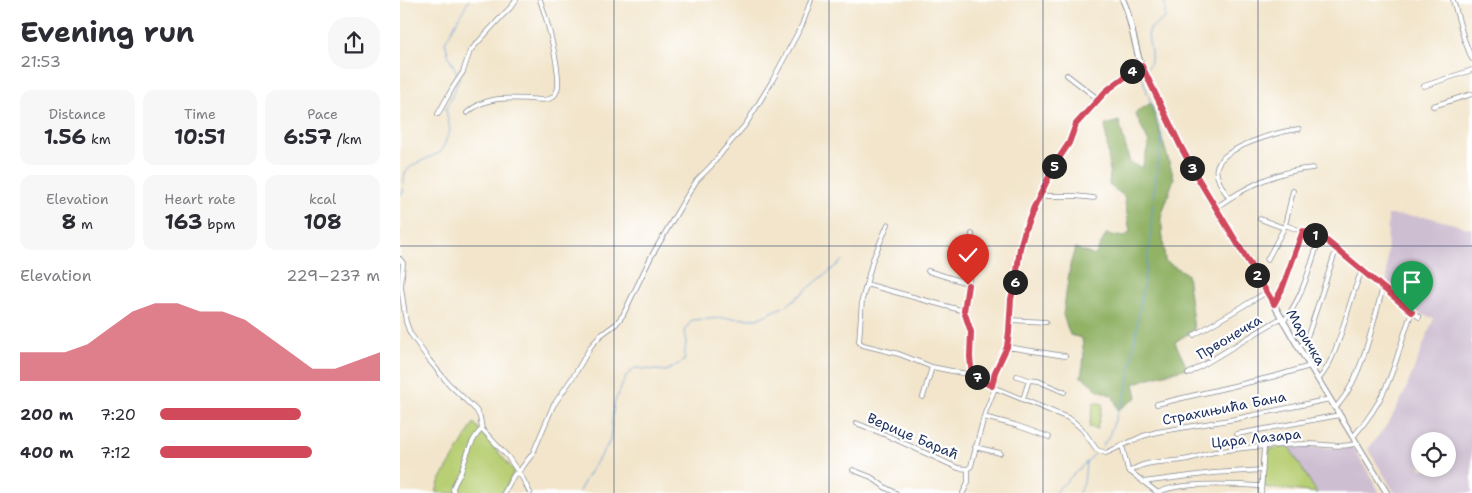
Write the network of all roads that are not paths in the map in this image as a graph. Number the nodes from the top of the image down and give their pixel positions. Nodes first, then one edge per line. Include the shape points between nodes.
1 (516, 0) edge
2 (540, 0) edge
3 (811, 0) edge
4 (1123, 0) edge
5 (1453, 0) edge
6 (1472, 59) edge
7 (1143, 67) junction
8 (1472, 70) edge
9 (1067, 75) dead end
10 (1424, 86) dead end
11 (1472, 94) edge
12 (1098, 99) junction
13 (1434, 106) dead end
14 (467, 113) dead end
15 (438, 114) dead end
16 (1299, 129) dead end
17 (1313, 168) dead end
18 (1293, 191) dead end
19 (1041, 194) junction
20 (1094, 198) dead end
21 (1229, 198) junction
22 (1215, 208) junction
23 (1260, 219) dead end
24 (888, 224) dead end
25 (1285, 226) junction
26 (1303, 231) junction
27 (972, 234) dead end
28 (1320, 237) junction
29 (1338, 250) junction
30 (400, 259) edge
31 (1267, 260) dead end
32 (928, 270) dead end
33 (1362, 271) junction
34 (866, 284) junction
35 (968, 285) junction
36 (1383, 287) junction
37 (1267, 292) junction
38 (1274, 304) junction
39 (964, 311) junction
40 (1412, 312) junction
41 (1419, 317) dead end
42 (1010, 320) junction
43 (1282, 320) junction
44 (1046, 322) dead end
45 (1194, 335) dead end
46 (1007, 347) junction
47 (1298, 348) junction
48 (1064, 356) dead end
49 (1310, 366) junction
50 (932, 367) junction
51 (1188, 374) dead end
52 (972, 376) junction
53 (1016, 376) dead end
54 (1030, 380) junction
55 (1318, 380) junction
56 (994, 387) junction
57 (1064, 392) dead end
58 (923, 397) dead end
59 (1023, 399) junction
60 (1330, 399) junction
61 (1157, 404) dead end
62 (1336, 407) junction
63 (1340, 415) junction
64 (984, 417) junction
65 (856, 423) dead end
66 (482, 429) junction
67 (1237, 434) dead end
68 (1050, 437) dead end
69 (1353, 437) junction
70 (1357, 443) junction
71 (1122, 445) junction
72 (976, 447) junction
73 (1264, 447) junction
74 (1000, 453) dead end
75 (968, 469) junction
76 (853, 470) dead end
77 (1263, 470) junction
78 (518, 472) junction
79 (1130, 472) junction
80 (1143, 482) junction
81 (1261, 486) junction
82 (455, 493) edge
83 (504, 493) edge
84 (530, 493) edge
85 (896, 493) edge
86 (964, 493) edge
87 (1158, 493) edge
88 (1261, 493) edge
89 (1387, 493) edge

1 - 15 street via 470,51 463,72
2 - 14 street via 554,56 558,84 555,94 543,100 490,100
3 - 78 street via 799,30 750,119 684,199 651,257 630,303 616,324 591,346 553,406 533,453
4 - 7 street, Маричка
5 - 6 street
7 - 12 street, Верице Бараћ via 1112,85
7 - 22 street, Маричка via 1181,147
8 - 10 street
9 - 12 street
11 - 13 street
12 - 19 street, Верице Бараћ via 1076,124
16 - 21 street via 1253,141 1220,161 1216,174
17 - 21 street via 1276,174
18 - 25 street
19 - 20 street
19 - 42 street, Верице Бараћ via 1021,242
21 - 22 street
22 - 37 street, Маричка
23 - 25 street
24 - 34 street
25 - 26 street
25 - 31 street
26 - 28 street
26 - 38 street
27 - 35 street
28 - 29 street
28 - 43 street via 1300,295
29 - 33 street
29 - 47 street via 1309,332
30 - 66 street via 403,263 401,287 408,330 448,383 476,410
32 - 35 street
33 - 36 street
33 - 55 street via 1334,353
34 - 39 street
34 - 50 street via 860,343
35 - 39 street
36 - 40 street
36 - 62 street via 1358,370
37 - 38 street, Маричка
37 - 45 street
38 - 43 street, Маричка
39 - 52 street via 971,332
40 - 41 street
40 - 69 street via 1386,388 1376,408
42 - 44 street
42 - 46 street, Верице Бараћ
43 - 47 street, Маричка
43 - 51 street, Првонечка
46 - 48 street
46 - 56 street, Верице Бараћ via 995,372
47 - 49 street, Маричка
49 - 55 street, Маричка
49 - 61 street
50 - 52 street
50 - 58 street
52 - 56 street
53 - 54 street
54 - 57 street
54 - 59 street
55 - 60 street, Маричка
56 - 59 street
56 - 64 street, Верице Бараћ
59 - 71 street, Страхињића Бана via 1073,421 1100,452
60 - 62 street, Маричка
60 - 71 street, Страхињића Бана via 1168,430
62 - 63 street, Маричка
63 - 67 street
63 - 69 street, Маричка
64 - 68 street
64 - 72 street, Верице Бараћ
65 - 75 street, Верице Бараћ via 958,468
66 - 78 street
66 - 82 street via 452,487
69 - 70 street, Маричка
70 - 73 street, Цара Лазара via 1349,446 1306,444
70 - 89 street, Маричка
71 - 79 street
72 - 74 street, Верице Бараћ
72 - 75 street, Верице Бараћ
73 - 77 street
73 - 79 street, Цара Лазара via 1212,452 1191,459 1143,465
75 - 86 street
76 - 85 street via 871,476
77 - 80 street via 1213,472
77 - 81 street
78 - 83 street
78 - 84 street
79 - 80 street
80 - 87 street
81 - 87 street via 1200,485
81 - 88 street

